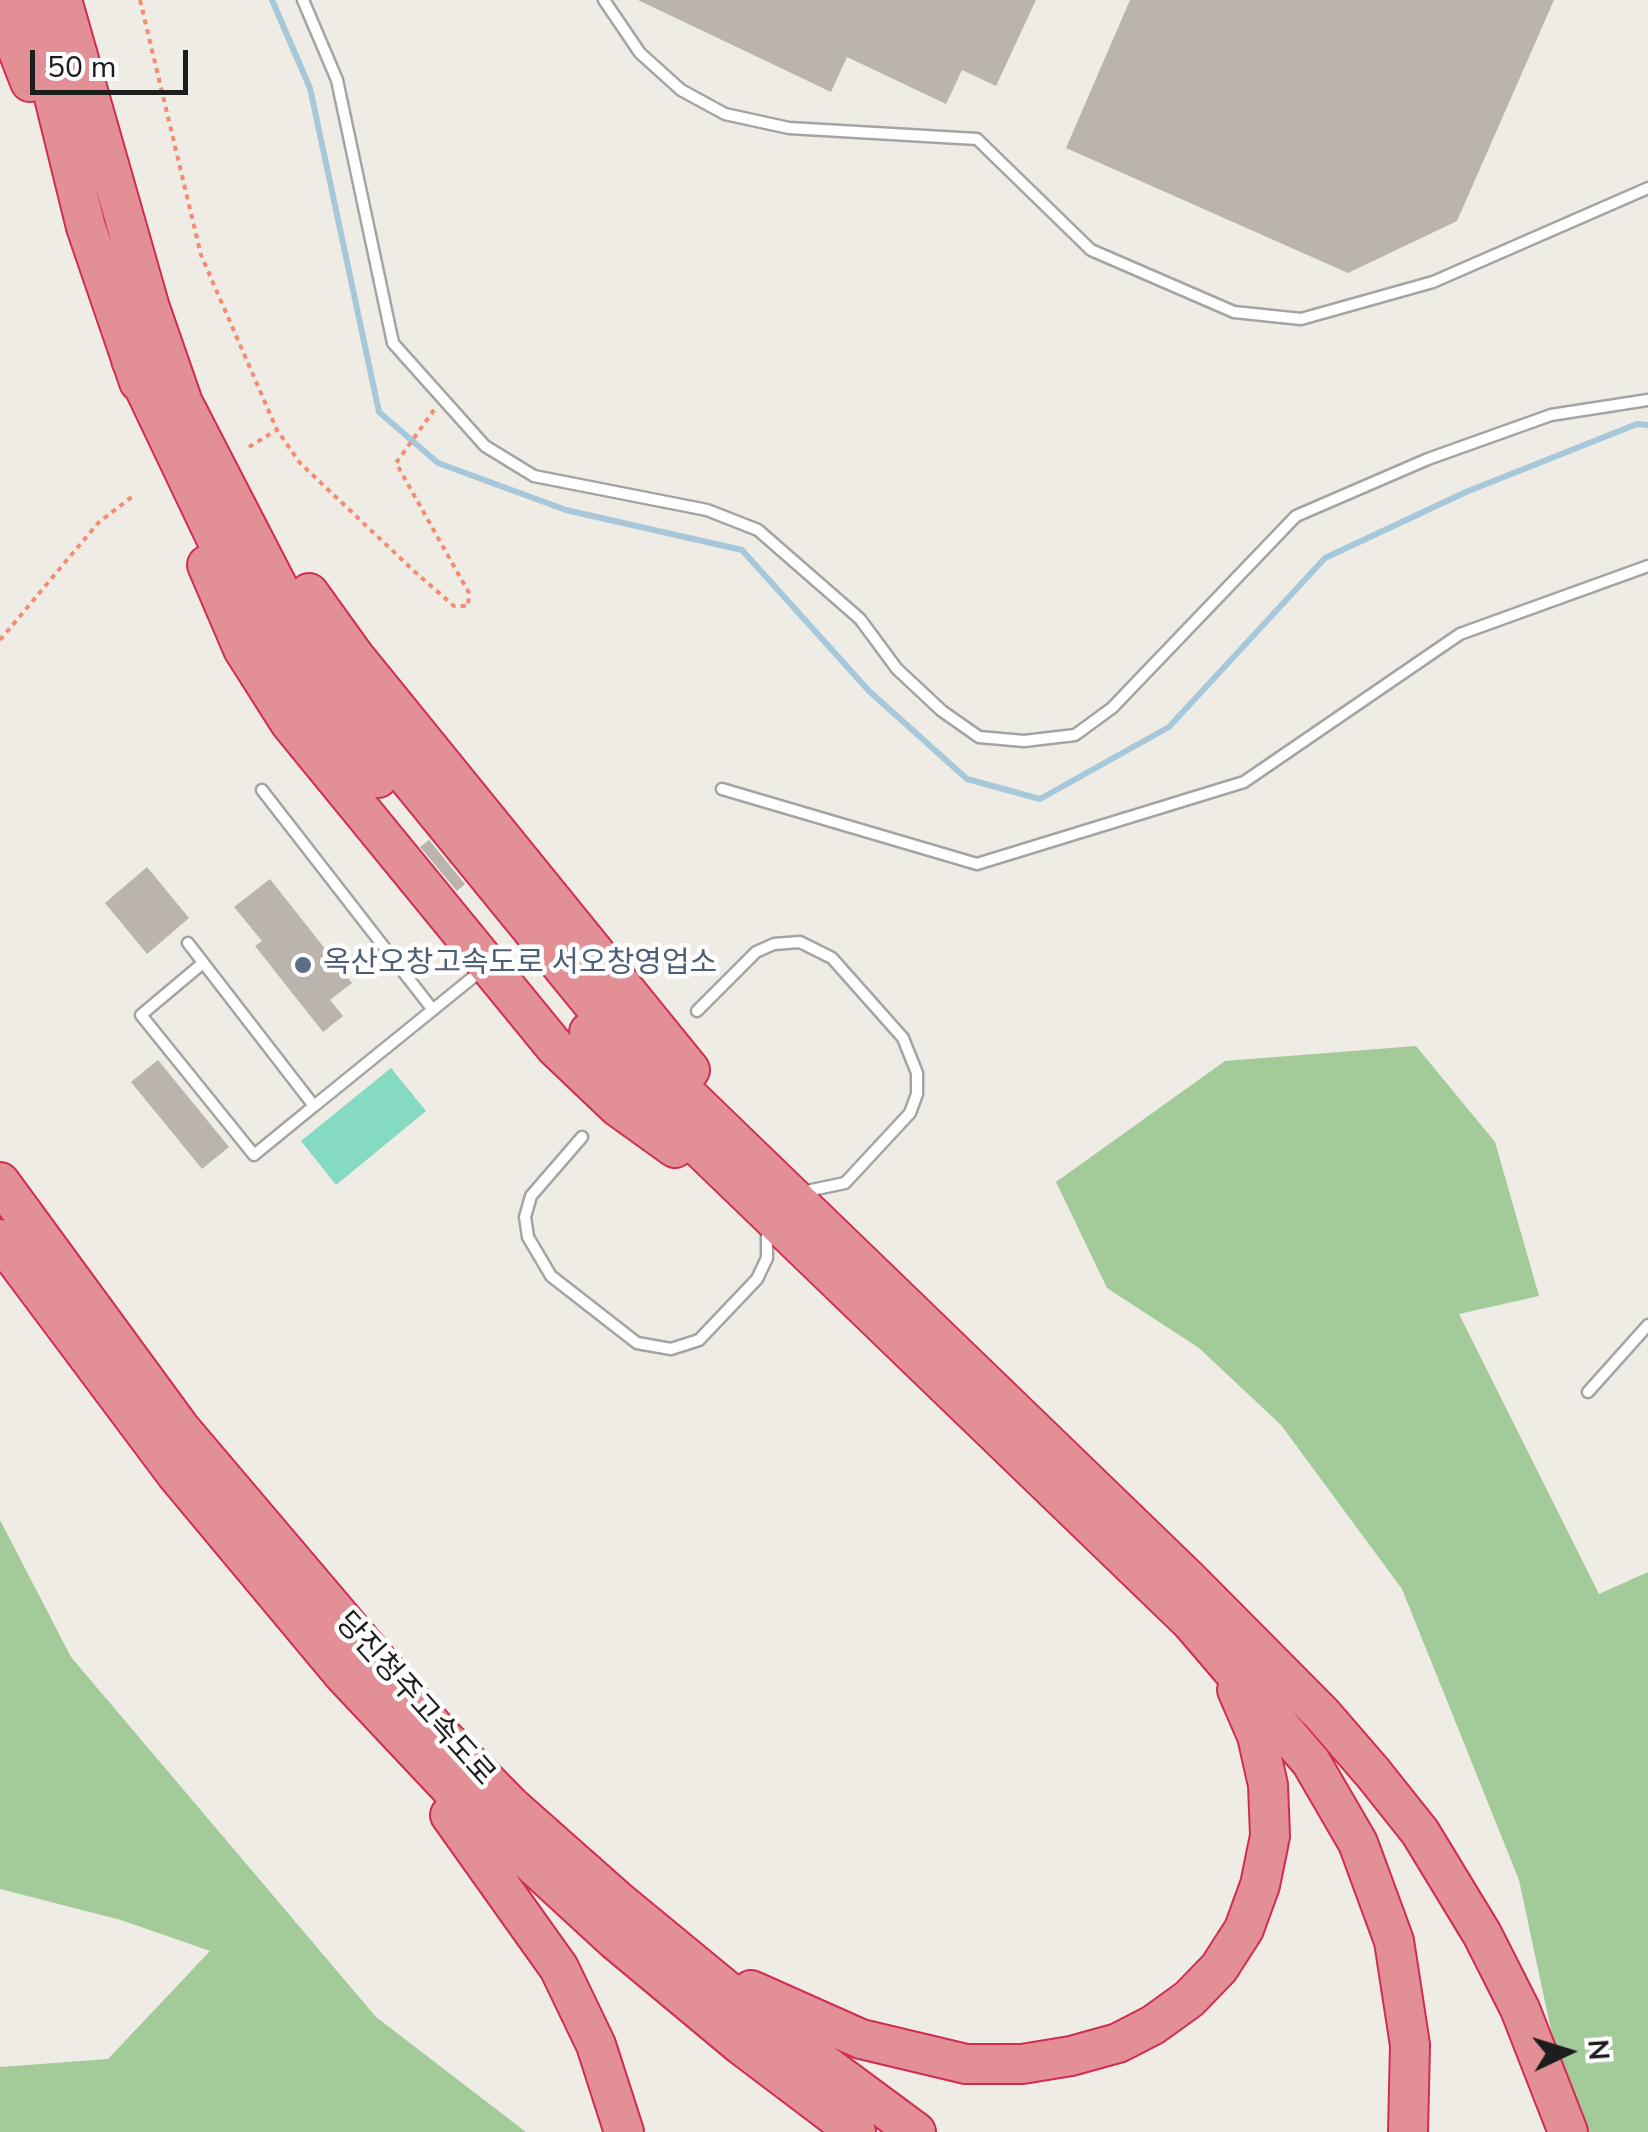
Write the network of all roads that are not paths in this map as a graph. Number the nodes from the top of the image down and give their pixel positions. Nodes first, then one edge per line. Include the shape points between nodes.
1 (30, 0) edge
2 (62, 0) edge
3 (87, 0) edge
4 (303, 0) edge
5 (604, 0) edge
6 (0, 5) edge
7 (1648, 188) edge
8 (120, 197) junction
9 (86, 227) junction
10 (131, 360) junction
11 (1648, 400) edge
12 (1648, 566) edge
13 (722, 789) dead end
14 (262, 790) dead end
15 (188, 943) dead end
16 (204, 963) junction
17 (487, 966) junction
18 (433, 1010) junction
19 (697, 1012) dead end
20 (314, 1106) junction
21 (582, 1137) dead end
22 (0, 1182) edge
23 (772, 1194) junction
24 (0, 1240) edge
25 (1648, 1325) edge
26 (1588, 1392) dead end
27 (1191, 1622) junction
28 (1274, 1666) junction
29 (343, 1674) junction
30 (682, 1954) junction
31 (624, 2132) edge
32 (856, 2132) edge
33 (916, 2132) edge
34 (1408, 2132) edge
35 (1427, 2132) edge
36 (1568, 2132) edge

1 - 9 highway
2 - 8 highway
3 - 8 highway
4 - 11 lane via 336,80 393,343 485,446 534,476 707,510 758,530 860,619 897,669 979,737 1075,735 1112,708 1296,516 1551,415
5 - 7 lane via 640,53 680,90 726,114 789,128 977,139 1090,250 1234,312 1301,319 1432,282
6 - 9 highway
8 - 23 highway via 183,403 254,547 304,630 395,762 592,1003
9 - 10 highway
10 - 17 highway via 243,649 290,723
10 - 23 highway via 232,572 342,732 533,970 642,1090
12 - 13 lane via 1460,634 1244,782 977,864
14 - 18 lane
15 - 16 lane
16 - 20 lane
16 - 20 lane via 140,1015 254,1155
17 - 18 lane
17 - 23 highway via 597,1089 642,1126
18 - 20 lane
19 - 23 lane via 756,952 800,942 832,958 909,1048 918,1087 904,1122 845,1183
21 - 23 lane via 531,1196 528,1237 551,1276 646,1346 671,1350 699,1340 757,1279 769,1248
22 - 30 highway, 당진청주고속도로 via 180,1428 437,1731 537,1830
23 - 27 highway
23 - 28 highway
24 - 29 highway, 당진청주고속도로 via 120,1405
25 - 26 lane
27 - 30 highway via 1238,1692 1257,1736 1270,1836 1252,1910 1233,1950 1204,1985 1153,2025 1118,2043 1045,2062 940,2060 847,2034
27 - 34 highway via 1311,1762 1372,1875 1394,1941 1406,2009
28 - 35 highway via 1345,1769 1396,1881 1425,2014
28 - 36 highway via 1373,1772 1444,1868 1520,2009
29 - 31 highway via 546,1945 587,2024
29 - 32 highway, 당진청주고속도로 via 517,1855 740,2045
30 - 33 highway, 당진청주고속도로

